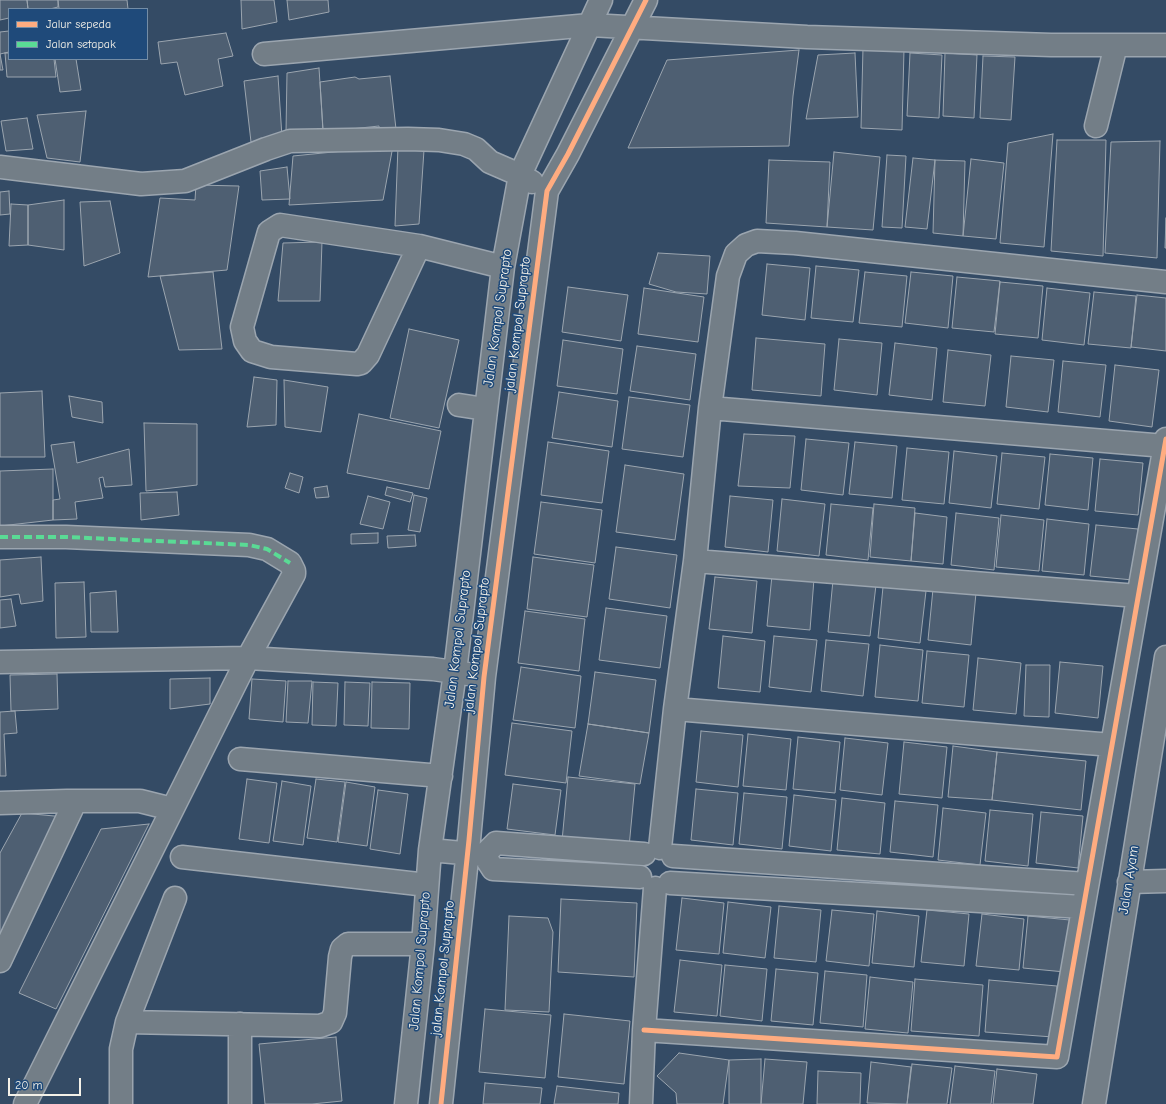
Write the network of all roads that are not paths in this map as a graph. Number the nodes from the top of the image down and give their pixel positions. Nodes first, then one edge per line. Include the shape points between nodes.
1 (601, 0) edge
2 (646, 0) edge
3 (590, 25) junction
4 (632, 28) junction
5 (1116, 45) junction
6 (1166, 45) edge
7 (264, 54) dead end
8 (1096, 126) dead end
9 (0, 167) edge
10 (520, 175) junction
11 (547, 191) junction
12 (419, 246) junction
13 (503, 267) junction
14 (1166, 282) edge
15 (460, 405) dead end
16 (485, 408) junction
17 (710, 408) junction
18 (1165, 442) edge
19 (0, 537) edge
20 (695, 561) junction
21 (1138, 596) junction
22 (1166, 657) edge
23 (248, 658) junction
24 (0, 662) edge
25 (455, 672) junction
26 (484, 677) junction
27 (675, 709) junction
28 (1112, 745) junction
29 (240, 759) dead end
30 (441, 776) junction
31 (75, 802) junction
32 (0, 804) edge
33 (160, 805) junction
34 (565, 847) junction
35 (430, 850) junction
36 (659, 853) junction
37 (475, 854) junction
38 (182, 857) dead end
39 (741, 860) junction
40 (826, 866) junction
41 (930, 873) junction
42 (562, 874) junction
43 (1028, 880) junction
44 (1166, 881) edge
45 (1129, 882) junction
46 (655, 883) junction
47 (1087, 884) junction
48 (427, 885) junction
49 (740, 887) junction
50 (823, 892) junction
51 (175, 898) dead end
52 (927, 898) junction
53 (1026, 904) junction
54 (1083, 907) junction
55 (422, 944) junction
56 (0, 961) edge
57 (127, 1022) junction
58 (240, 1024) junction
59 (644, 1030) junction
60 (25, 1104) edge
61 (121, 1104) edge
62 (240, 1104) edge
63 (406, 1104) edge
64 (440, 1104) edge
65 (642, 1104) edge
66 (1094, 1104) edge

1 - 3 street, Jalan Kompol Suprapto
2 - 4 street
3 - 4 street
3 - 7 street
3 - 10 street, Jalan Kompol Suprapto
4 - 5 street via 815,37
4 - 11 street
5 - 6 street
5 - 8 street
9 - 10 street via 141,184 186,181 290,141 402,139 464,144 490,162
10 - 11 street
10 - 13 street, Jalan Kompol Suprapto
11 - 26 street, jalan Kompol Suprapto
12 - 12 street via 280,225 275,227 269,232 242,327 245,341 252,351 271,357 361,363 368,355
12 - 13 street
13 - 16 street, Jalan Kompol Suprapto
14 - 17 street via 795,243 757,241 746,244 736,254 728,276
15 - 16 street
16 - 25 street, Jalan Kompol Suprapto
17 - 18 street
17 - 20 street
18 - 21 street
19 - 23 street via 66,537 249,545 267,549 290,563 294,574
20 - 21 street
20 - 27 street
21 - 28 street
22 - 45 street, Jalan Ayam
23 - 24 street
23 - 25 street
23 - 33 street
25 - 26 street
25 - 30 street, Jalan Kompol Suprapto
26 - 37 street, jalan Kompol Suprapto
27 - 28 street
27 - 36 street
28 - 47 street
29 - 30 street
30 - 35 street, Jalan Kompol Suprapto
31 - 32 street
31 - 33 street
31 - 56 street
33 - 60 street
34 - 36 street
34 - 37 street via 496,843
34 - 42 street
35 - 37 street
35 - 48 street, Jalan Kompol Suprapto
36 - 39 street
36 - 46 street via 638,865
36 - 46 street via 677,870
37 - 42 street via 493,870
37 - 64 street, jalan Kompol Suprapto
38 - 48 street
39 - 40 street
39 - 49 street
40 - 41 street
40 - 50 street
41 - 43 street
41 - 52 street
42 - 46 street
43 - 47 street
43 - 53 street
44 - 45 street
45 - 66 street, Jalan Ayam
46 - 49 street
46 - 59 street
47 - 54 street
48 - 55 street, Jalan Kompol Suprapto
49 - 50 street
50 - 52 street
51 - 57 street
52 - 53 street
53 - 54 street
54 - 59 street via 1057,1057
55 - 58 street via 348,944 342,949 335,1013 331,1022 320,1026
55 - 63 street, Jalan Kompol Suprapto
57 - 58 street
57 - 61 street via 121,1049
58 - 62 street
59 - 65 street

